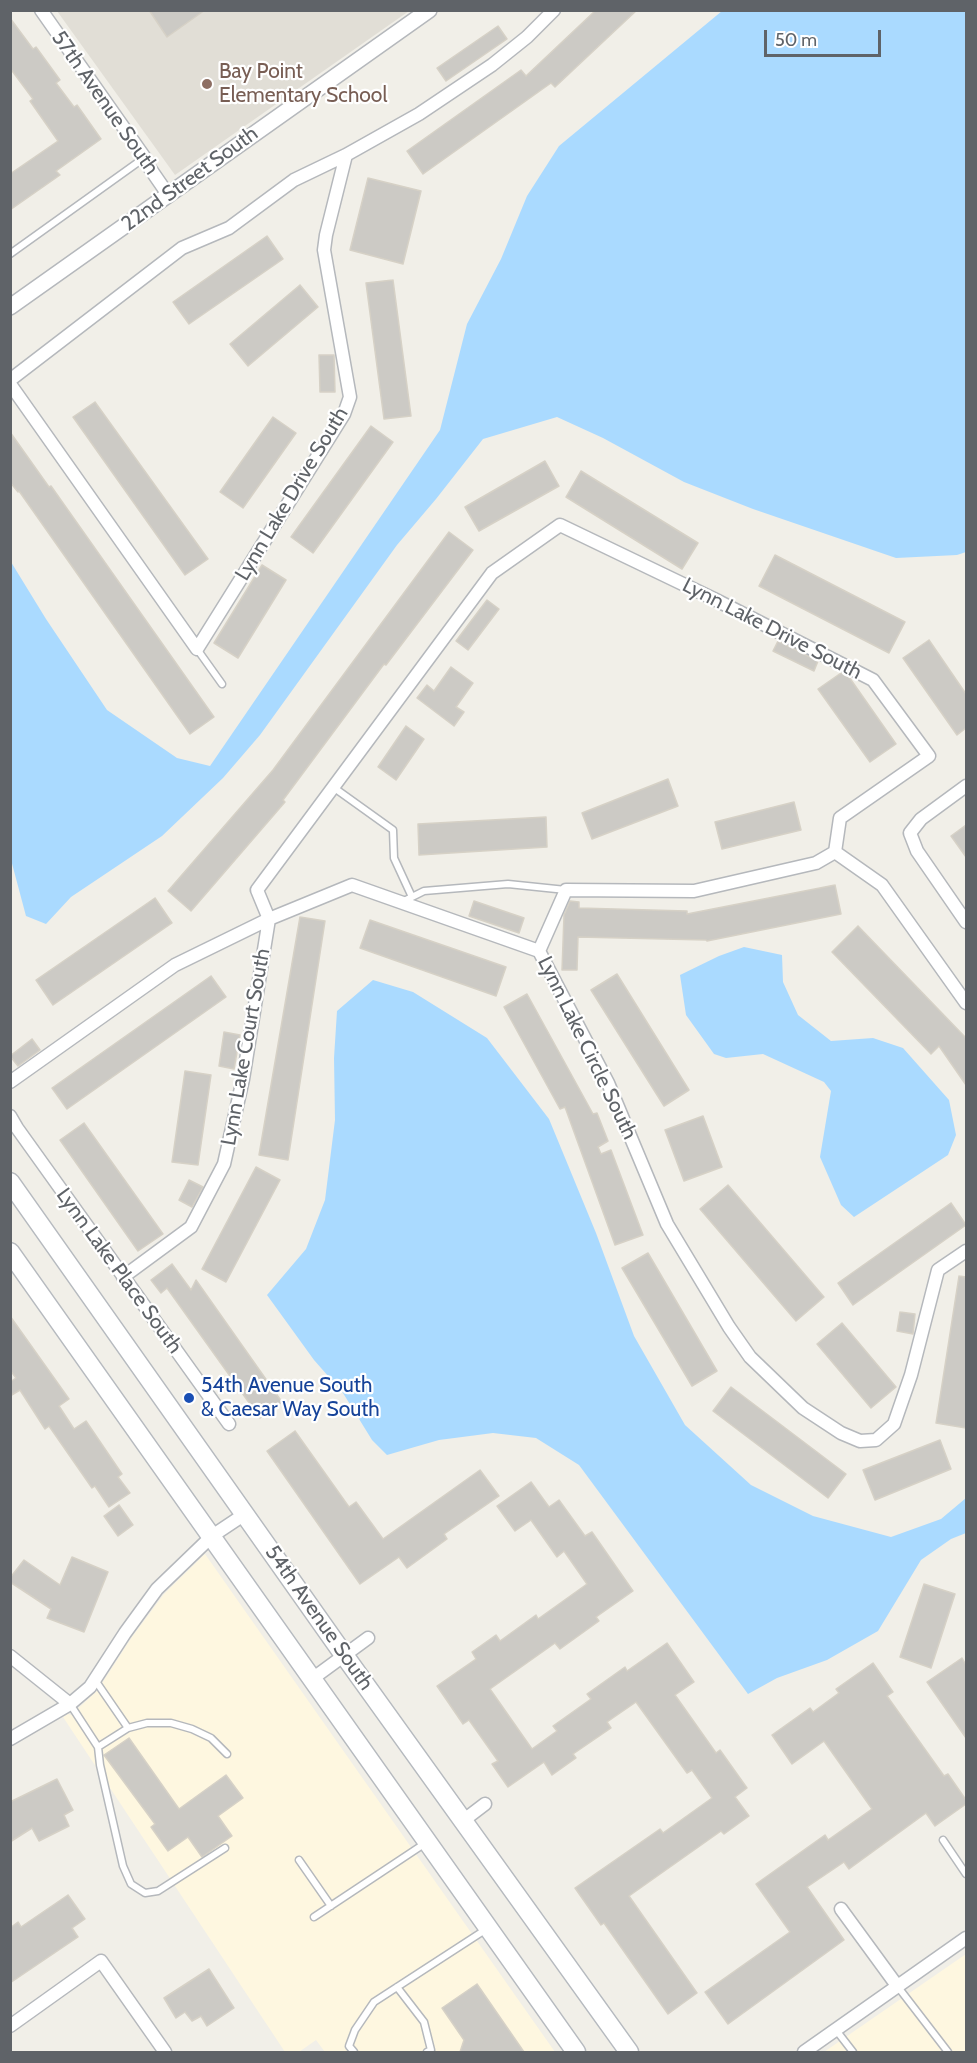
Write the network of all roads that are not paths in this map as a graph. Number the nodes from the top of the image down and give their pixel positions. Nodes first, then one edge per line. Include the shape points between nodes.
1 (41, 10) edge
2 (429, 10) edge
3 (554, 10) edge
4 (346, 155) junction
5 (145, 158) junction
6 (169, 196) junction
7 (10, 254) edge
8 (10, 307) edge
9 (10, 382) edge
10 (197, 650) junction
11 (222, 684) dead end
12 (966, 786) edge
13 (333, 787) junction
14 (835, 852) junction
15 (566, 891) junction
16 (406, 899) junction
17 (269, 919) junction
18 (966, 922) edge
19 (539, 951) junction
20 (966, 1003) edge
21 (10, 1082) edge
22 (10, 1116) edge
23 (10, 1182) edge
24 (966, 1251) edge
25 (10, 1252) edge
26 (123, 1277) junction
27 (229, 1424) dead end
28 (245, 1514) junction
29 (212, 1536) junction
30 (368, 1638) dead end
31 (344, 1654) junction
32 (10, 1656) edge
33 (312, 1679) junction
34 (95, 1680) junction
35 (70, 1704) junction
36 (128, 1728) junction
37 (10, 1739) edge
38 (98, 1747) junction
39 (227, 1754) dead end
40 (485, 1804) dead end
41 (464, 1820) junction
42 (943, 1840) dead end
43 (427, 1842) junction
44 (225, 1848) dead end
45 (299, 1860) dead end
46 (966, 1874) edge
47 (331, 1906) junction
48 (841, 1909) dead end
49 (314, 1917) dead end
50 (488, 1928) junction
51 (966, 1938) edge
52 (898, 1986) junction
53 (397, 1987) junction
54 (10, 2026) edge
55 (836, 2030) junction
56 (946, 2050) edge
57 (165, 2052) edge
58 (354, 2052) edge
59 (427, 2052) edge
60 (576, 2052) edge
61 (629, 2052) edge
62 (804, 2052) edge
63 (853, 2052) edge
64 (937, 2052) edge

1 - 5 street, 57th Avenue South
2 - 6 street, 22nd Street South
3 - 4 street via 492,65
4 - 9 street via 294,180 229,228 182,248
4 - 10 street, Lynn Lake Drive South via 324,250 350,397 344,414
5 - 6 street, 57th Avenue South
5 - 7 lane
6 - 8 street, 22nd Street South
9 - 10 street
10 - 11 lane
12 - 18 street via 921,819 910,833 917,851
13 - 14 street, Lynn Lake Drive South via 492,573 560,525 873,680 928,756 840,818
13 - 16 lane via 393,830 394,858
13 - 17 street, Lynn Lake Drive South via 257,890
14 - 15 street via 816,863 694,891
14 - 20 street via 882,885
15 - 16 lane via 508,884 424,891
15 - 19 street, Lynn Lake Circle South
16 - 17 street via 352,885
16 - 19 street
17 - 21 street via 175,965
17 - 26 street, Lynn Lake Court South via 243,1079 224,1164 191,1227
19 - 24 street, Lynn Lake Circle South via 608,1083 667,1224 750,1357 802,1408 860,1441 876,1440 894,1424 938,1270
22 - 26 street, Lynn Lake Place South
23 - 28 main road, 54th Avenue South
25 - 29 main road, 54th Avenue South
26 - 27 street, Lynn Lake Place South
28 - 29 street
28 - 31 main road, 54th Avenue South
29 - 33 main road, 54th Avenue South
29 - 34 street via 158,1589
30 - 31 street
31 - 33 street
31 - 41 main road, 54th Avenue South
32 - 35 street
33 - 43 main road, 54th Avenue South
34 - 35 street
34 - 36 lane
35 - 37 street
35 - 38 lane
36 - 38 lane
36 - 39 lane via 147,1723 192,1728 211,1738
38 - 44 lane via 123,1866 131,1884 145,1893 158,1891
40 - 41 street
41 - 61 main road, 54th Avenue South
42 - 46 lane
43 - 47 lane
43 - 50 main road, 54th Avenue South
45 - 47 lane
47 - 49 lane
48 - 52 street
50 - 53 lane
50 - 60 main road, 54th Avenue South
51 - 52 street
52 - 55 street
52 - 56 lane
53 - 58 lane via 374,2002 355,2030 349,2046
53 - 59 lane via 424,2022 431,2050
54 - 57 street via 101,1961
55 - 62 street
55 - 63 lane
56 - 64 lane

